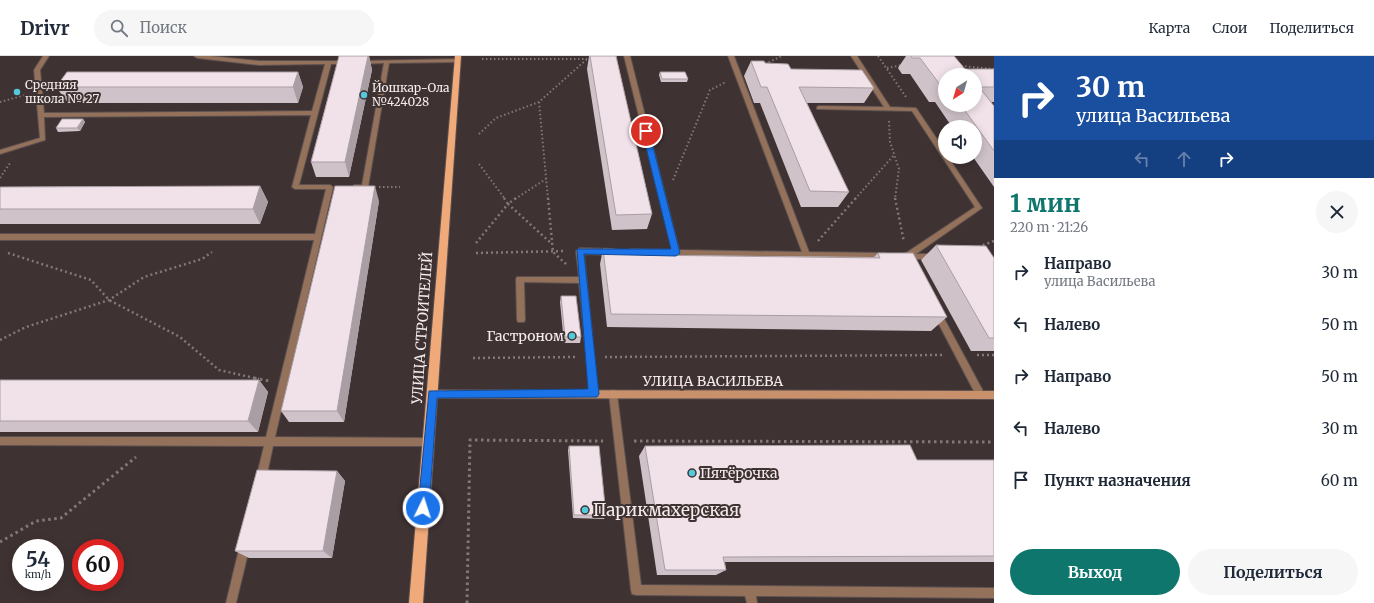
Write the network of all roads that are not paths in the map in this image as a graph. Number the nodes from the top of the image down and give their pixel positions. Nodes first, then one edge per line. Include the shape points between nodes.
1 (46, 56) edge
2 (197, 56) edge
3 (262, 56) edge
4 (345, 56) edge
5 (627, 56) edge
6 (731, 56) edge
7 (854, 56) edge
8 (458, 59) edge
9 (343, 62) junction
10 (350, 62) edge
11 (358, 62) edge
12 (387, 62) junction
13 (259, 63) junction
14 (328, 63) junction
15 (819, 108) edge
16 (888, 109) junction
17 (315, 113) junction
18 (42, 115) junction
19 (938, 146) edge
20 (0, 152) edge
21 (950, 164) edge
22 (351, 187) edge
23 (0, 237) edge
24 (318, 237) junction
25 (676, 253) junction
26 (807, 255) junction
27 (942, 257) edge
28 (903, 258) junction
29 (583, 280) junction
30 (934, 306) edge
31 (522, 320) dead end
32 (432, 394) junction
33 (594, 394) junction
34 (613, 394) junction
35 (980, 394) junction
36 (994, 394) edge
37 (0, 441) edge
38 (270, 442) junction
39 (428, 442) junction
40 (259, 488) edge
41 (248, 534) edge
42 (749, 591) junction
43 (994, 593) edge
44 (231, 603) edge
45 (416, 603) edge
46 (752, 603) edge

1 - 18 lane via 37,70
2 - 13 lane
3 - 13 lane
4 - 9 lane
5 - 25 lane
6 - 26 lane
7 - 16 lane
8 - 12 lane
8 - 32 main road, УЛИЦА СТРОИТЕЛЕЙ
9 - 10 lane
9 - 14 lane
11 - 12 lane
12 - 22 lane via 365,187
13 - 14 lane
14 - 17 lane
15 - 16 lane
16 - 19 lane via 914,109
17 - 18 lane
17 - 24 lane via 295,187 333,187
18 - 20 lane via 43,139
21 - 28 lane via 979,208
23 - 24 lane
24 - 38 lane
25 - 26 lane
25 - 29 lane via 580,251
26 - 28 lane
27 - 28 lane
29 - 31 lane via 520,279
29 - 33 lane
30 - 35 lane
32 - 33 street, УЛИЦА ВАСИЛЬЕВА
32 - 39 main road, УЛИЦА СТРОИТЕЛЕЙ
33 - 34 street, УЛИЦА ВАСИЛЬЕВА
34 - 35 street, УЛИЦА ВАСИЛЬЕВА
34 - 42 lane via 636,590
35 - 36 street, УЛИЦА ВАСИЛЬЕВА
37 - 38 lane
38 - 39 lane
38 - 40 lane
39 - 45 main road, УЛИЦА СТРОИТЕЛЕЙ
41 - 44 lane
42 - 43 lane
42 - 46 lane

